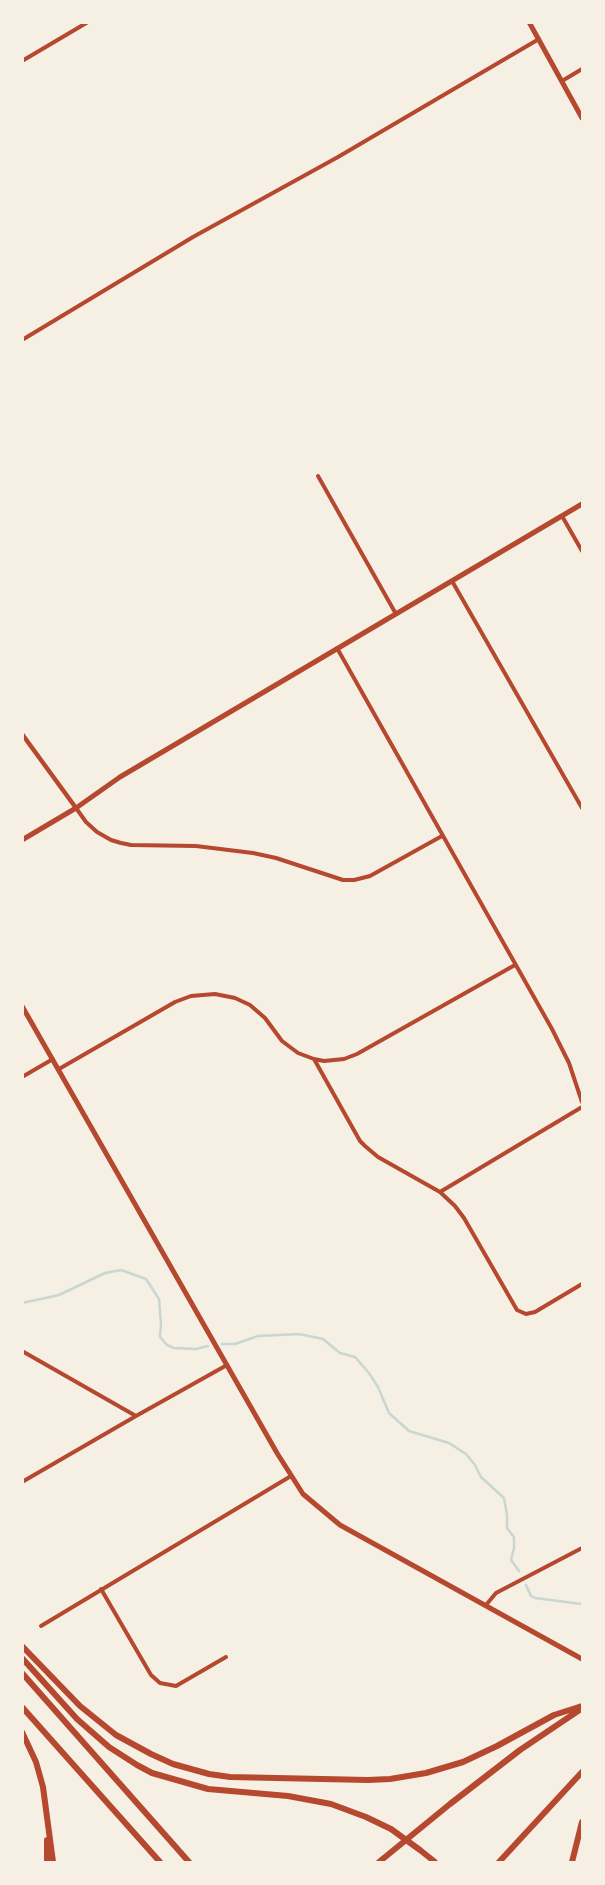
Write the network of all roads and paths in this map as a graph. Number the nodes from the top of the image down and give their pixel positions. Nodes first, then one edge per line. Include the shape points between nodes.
1 (88, 22) edge
2 (530, 22) edge
3 (539, 39) junction
4 (22, 61) edge
5 (582, 69) edge
6 (562, 81) junction
7 (582, 118) edge
8 (22, 340) edge
9 (318, 476) dead end
10 (582, 504) edge
11 (562, 516) junction
12 (582, 551) edge
13 (452, 581) junction
14 (396, 614) junction
15 (337, 648) junction
16 (22, 734) edge
17 (76, 808) junction
18 (582, 808) edge
19 (442, 836) junction
20 (22, 840) edge
21 (515, 965) junction
22 (22, 1006) edge
23 (53, 1059) junction
24 (314, 1059) junction
25 (59, 1069) junction
26 (22, 1077) edge
27 (582, 1102) edge
28 (582, 1106) edge
29 (440, 1192) junction
30 (582, 1284) edge
31 (22, 1351) edge
32 (227, 1365) junction
33 (136, 1416) junction
34 (291, 1476) junction
35 (22, 1482) edge
36 (582, 1548) edge
37 (101, 1589) junction
38 (486, 1605) junction
39 (41, 1626) dead end
40 (22, 1646) edge
41 (226, 1657) dead end
42 (22, 1658) edge
43 (582, 1659) edge
44 (22, 1673) edge
45 (22, 1707) edge
46 (582, 1707) edge
47 (22, 1732) edge
48 (582, 1772) edge
49 (48, 1814) junction
50 (582, 1822) edge
51 (46, 1862) edge
52 (53, 1862) edge
53 (160, 1862) edge
54 (189, 1862) edge
55 (379, 1862) edge
56 (435, 1862) edge
57 (499, 1862) edge
58 (572, 1862) edge

1 - 4 street
2 - 3 main road
3 - 6 main road
3 - 8 street via 193,237
5 - 6 street
6 - 7 main road
9 - 14 street
10 - 11 main road
11 - 12 street
11 - 13 main road
13 - 14 main road
13 - 18 street
14 - 15 main road
15 - 17 main road via 120,778
15 - 19 street
16 - 17 street
17 - 19 street via 97,832 121,843 253,852 344,880 370,876
17 - 20 main road
19 - 21 street
21 - 24 street via 357,1054 334,1061
21 - 27 street via 562,1048
22 - 23 main road
23 - 25 main road
23 - 26 street
24 - 25 street via 287,1046 250,1005 225,995 201,994 175,1002
24 - 29 street via 360,1141 378,1157
25 - 32 main road
28 - 29 street
29 - 30 street via 456,1206 515,1306 523,1313 535,1312
31 - 33 street
32 - 33 street
32 - 34 main road
33 - 35 street
34 - 37 street
34 - 38 main road via 307,1497 340,1524
36 - 38 street via 496,1593
37 - 39 street
37 - 41 street via 151,1675 160,1683 176,1686
38 - 43 main road
40 - 46 highway via 80,1706 116,1735 173,1764 230,1777 355,1780 417,1775 463,1762 554,1715
42 - 56 highway via 77,1719 109,1747 152,1773 208,1789 288,1796 331,1804 391,1830
44 - 54 highway
45 - 53 highway
46 - 55 highway via 520,1750
47 - 49 highway via 40,1775
48 - 57 highway
49 - 51 highway
49 - 52 highway
50 - 58 highway

